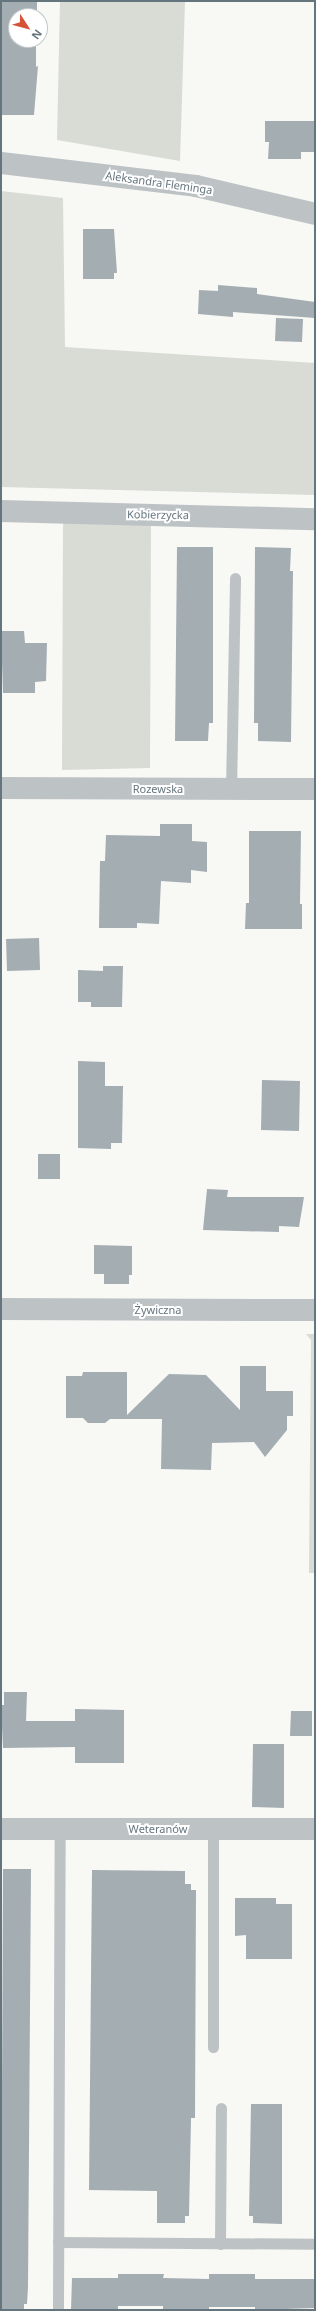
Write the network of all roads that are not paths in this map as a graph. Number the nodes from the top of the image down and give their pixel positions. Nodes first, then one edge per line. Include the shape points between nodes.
1 (1, 163) edge
2 (315, 214) edge
3 (1, 511) edge
4 (315, 518) edge
5 (235, 578) dead end
6 (1, 788) edge
7 (231, 789) junction
8 (315, 789) edge
9 (1, 1309) edge
10 (315, 1310) edge
11 (1, 1829) edge
12 (213, 1829) junction
13 (315, 1829) edge
14 (60, 1830) junction
15 (213, 2046) dead end
16 (221, 2108) dead end
17 (58, 2242) junction
18 (220, 2244) junction
19 (315, 2244) edge
20 (58, 2310) edge

1 - 2 street, Aleksandra Fleminga via 196,186
3 - 4 street, Kobierzycka
5 - 7 lane
6 - 7 street, Rozewska
7 - 8 street, Rozewska
9 - 10 street, Żywiczna
11 - 14 street, Weteranów
12 - 13 street, Weteranów
12 - 14 street, Weteranów
12 - 15 lane
14 - 17 lane
16 - 18 lane
17 - 18 lane
17 - 20 lane
18 - 19 lane

